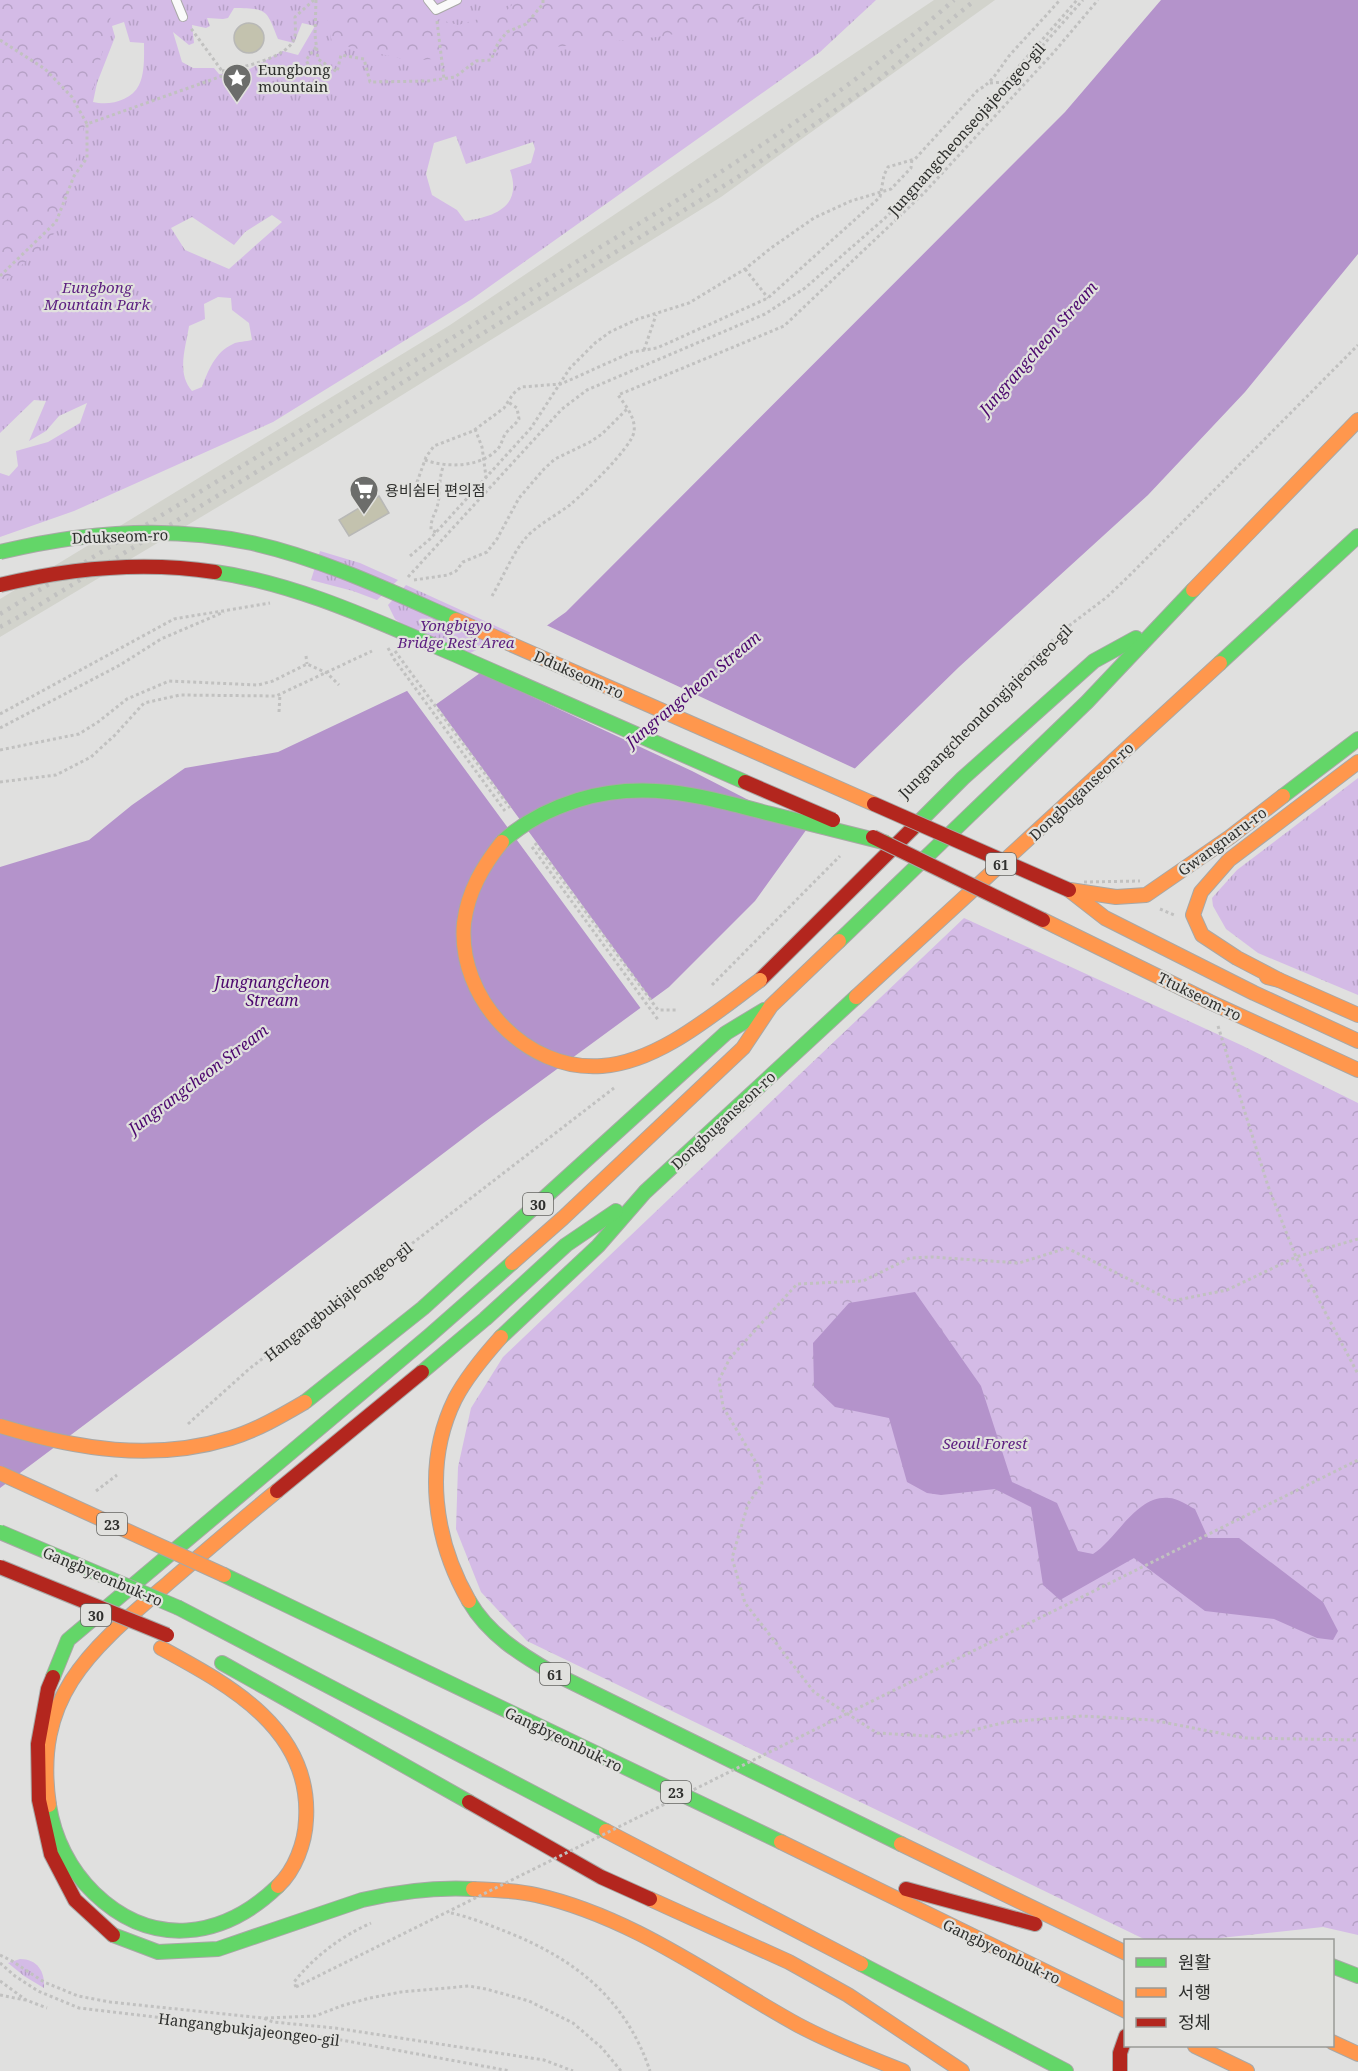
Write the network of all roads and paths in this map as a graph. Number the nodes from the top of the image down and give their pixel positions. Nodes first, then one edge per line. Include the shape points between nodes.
1 (176, 0) edge
2 (315, 0) edge
3 (428, 0) edge
4 (457, 0) edge
5 (543, 0) edge
6 (1060, 0) edge
7 (1077, 0) edge
8 (1083, 0) edge
9 (1098, 0) edge
10 (436, 10) junction
11 (183, 17) joint
12 (0, 40) edge
13 (316, 47) junction
14 (322, 62) junction
15 (222, 71) junction
16 (444, 79) junction
17 (990, 83) junction
18 (87, 124) junction
19 (912, 159) junction
20 (882, 191) junction
21 (745, 269) junction
22 (0, 276) edge
23 (768, 298) junction
24 (656, 314) junction
25 (1358, 345) edge
26 (644, 350) junction
27 (561, 384) junction
28 (508, 402) junction
29 (628, 408) junction
30 (1358, 420) edge
31 (475, 429) junction
32 (484, 458) junction
33 (424, 460) junction
34 (444, 465) junction
35 (486, 477) junction
36 (415, 488) dead end
37 (436, 532) junction
38 (1358, 537) edge
39 (0, 552) edge
40 (410, 556) dead end
41 (0, 585) edge
42 (492, 596) dead end
43 (275, 602) dead end
44 (228, 610) junction
45 (1156, 627) junction
46 (389, 642) dead end
47 (372, 651) dead end
48 (306, 656) dead end
49 (307, 664) junction
50 (327, 673) junction
51 (339, 686) dead end
52 (280, 694) junction
53 (279, 712) dead end
54 (0, 714) edge
55 (0, 728) edge
56 (1358, 738) edge
57 (0, 750) edge
58 (1358, 762) edge
59 (0, 782) edge
60 (894, 801) dead end
61 (510, 809) dead end
62 (531, 838) dead end
63 (887, 843) junction
64 (844, 852) dead end
65 (1004, 861) junction
66 (1069, 890) junction
67 (1043, 920) joint
68 (1280, 980) junction
69 (710, 986) dead end
70 (1210, 1002) junction
71 (771, 1006) junction
72 (678, 1010) dead end
73 (1358, 1015) edge
74 (667, 1020) dead end
75 (659, 1029) dead end
76 (1358, 1041) edge
77 (1358, 1070) edge
78 (616, 1087) dead end
79 (645, 1192) junction
80 (1358, 1239) edge
81 (1296, 1257) junction
82 (1358, 1374) edge
83 (0, 1426) edge
84 (183, 1427) dead end
85 (1358, 1460) edge
86 (0, 1473) edge
87 (119, 1474) dead end
88 (90, 1495) dead end
89 (0, 1532) edge
90 (0, 1567) edge
91 (32, 1581) junction
92 (172, 1638) dead end
93 (210, 1656) dead end
94 (34, 1692) dead end
95 (1358, 1740) edge
96 (40, 1862) dead end
97 (842, 1872) junction
98 (439, 1911) dead end
99 (375, 1922) dead end
100 (1101, 1942) junction
101 (1124, 1953) edge
102 (0, 1955) edge
103 (0, 1963) edge
104 (1334, 1967) edge
105 (1358, 1976) edge
106 (0, 1981) edge
107 (0, 1995) edge
108 (26, 2000) junction
109 (47, 2008) dead end
110 (1124, 2011) edge
111 (263, 2018) junction
112 (1124, 2039) edge
113 (1337, 2044) edge
114 (1197, 2047) edge
115 (1358, 2052) edge
116 (510, 2071) edge
117 (573, 2071) edge
118 (621, 2071) edge
119 (650, 2071) edge
120 (903, 2071) edge
121 (962, 2071) edge
122 (1066, 2071) edge
123 (1120, 2071) edge
124 (1247, 2071) edge

1 - 11 lane
2 - 13 path
2 - 15 path via 294,17 295,38 287,49 249,67
3 - 10 lane
4 - 10 lane
5 - 16 path via 526,24 507,32 491,60 476,61 455,77
6 - 17 path
7 - 17 path via 1005,82
8 - 29 path, Jungnangcheonseojajeongeo-gil via 925,179 805,288 765,314 602,383 574,400 407,580 448,575 463,562 488,552 519,498 544,469 602,434
9 - 29 path via 924,193 784,326 618,395
10 - 16 path
11 - 15 path
12 - 18 path via 45,69 72,97
13 - 14 path
13 - 14 path via 306,60 310,68 318,69
14 - 16 path via 338,72 341,55 364,59 370,82
15 - 18 path via 225,75
17 - 19 path via 978,90
18 - 22 path via 87,158 74,176 56,222
19 - 20 path via 911,168 895,186
19 - 20 path via 888,167
20 - 21 path via 814,218
20 - 23 path via 873,204
21 - 23 path
21 - 24 path via 689,303
23 - 26 path via 657,348
24 - 26 path
24 - 27 path via 610,332 595,343 570,368
25 - 60 path, Jungnangcheondongjajeongeo-gil via 1132,573 1037,654
26 - 27 path
27 - 28 path via 521,387
27 - 35 path via 531,428
28 - 31 path
28 - 32 path via 517,408 519,419 499,447
29 - 42 path via 634,424 630,443 572,502 524,541
30 - 45 main road
31 - 32 path
31 - 33 path via 434,447
32 - 34 path via 464,465
32 - 35 path
33 - 34 path
33 - 36 path
34 - 37 path via 437,509 431,517 431,530
35 - 37 path
37 - 40 path
38 - 65 main road, Dongbuganseon-ro / 61
39 - 65 main road, Ddukseom-ro, bridge via 52,540 172,534 252,544 296,556 370,582
41 - 63 main road, Ddukseom-ro, bridge via 38,576 119,567 203,570 276,585 401,631
43 - 44 path
44 - 54 path via 174,619
44 - 55 path via 161,639
45 - 63 main road, bridge via 1094,661 963,778 760,980 660,1047 609,1065 570,1064 553,1059 508,1033 477,994 471,980 464,946 465,914 473,884 491,853 504,840 520,827 564,806 616,791 658,790 691,794
45 - 71 main road via 1087,702
46 - 61 path
47 - 50 path
48 - 49 path
49 - 50 path
49 - 57 path via 258,685 169,681 127,699 79,734
50 - 51 path
50 - 52 path
52 - 53 path
52 - 59 path via 180,695 144,703 91,757 56,775
56 - 66 main road, Gwangnaru-ro via 1230,837 1146,895 1116,897
58 - 68 main road, Gwangnaru-ro via 1229,860 1201,892 1193,915 1202,935
62 - 72 path via 658,1010
63 - 67 main road, Ddukseom-ro, bridge
64 - 69 path
65 - 66 main road, Ddukseom-ro, bridge
65 - 79 main road, Dongbuganseon-ro / 61
66 - 68 main road via 1232,967
66 - 76 main road via 1105,918
67 - 70 main road, Ttukseom-ro
68 - 73 main road
70 - 77 main road, Ttukseom-ro
70 - 81 path via 1268,1186
71 - 83 main road, 30, bridge via 726,1032 423,1308 282,1417 208,1444 132,1453 60,1444
71 - 94 main road via 743,1048 563,1218 68,1640
74 - 75 path via 660,1022
78 - 84 path, Hangangbukjajeongeo-gil via 249,1370
79 - 91 main road, 30, bridge via 578,1236 483,1321 212,1545 96,1647 71,1678 50,1728 46,1790 51,1817 79,1876 108,1906 142,1925 192,1930 241,1915 281,1884 302,1846 306,1795 290,1749 258,1710 227,1685 161,1648
79 - 100 main road, 61 via 594,1250 498,1340 458,1396 436,1460 435,1496 441,1533 466,1597 509,1647 545,1669
80 - 81 path
81 - 82 path
81 - 95 path via 1227,1290 1172,1301 1066,1248 1019,1263 910,1258 863,1281 797,1284 730,1358 719,1380 723,1407 758,1464 762,1484 748,1504 732,1558 745,1603 814,1692 878,1733 945,1737 1006,1722 1082,1716 1152,1720 1245,1738
85 - 99 path, bridge via 296,1987 294,1982 323,1952
86 - 97 main road, Gangbyeonbuk-ro / 23, bridge via 224,1575
87 - 88 path
89 - 122 main road, Gangbyeonbuk-ro, bridge via 179,1608
90 - 91 main road, 30, bridge
91 - 92 main road, bridge
93 - 121 main road via 601,1877 789,1962 848,1995
96 - 120 main road via 60,1895 88,1924 124,1944 164,1953 218,1949 384,1894 456,1888 536,1894 588,1910 636,1931 808,2030
97 - 100 main road
97 - 110 main road, Gangbyeonbuk-ro / 23
98 - 119 path via 504,1931 567,1961 616,2008
100 - 101 main road, 61
102 - 111 path via 44,1982 78,1996
103 - 116 path, Hangangbukjajeongeo-gil via 38,1991 79,2008 326,2037
104 - 105 main road
106 - 108 path
107 - 108 path
108 - 109 path
111 - 117 path via 544,2060
111 - 118 path via 315,2016 370,1998 469,1986 529,2001 566,2019 590,2036
112 - 123 main road
113 - 115 main road
114 - 124 main road

